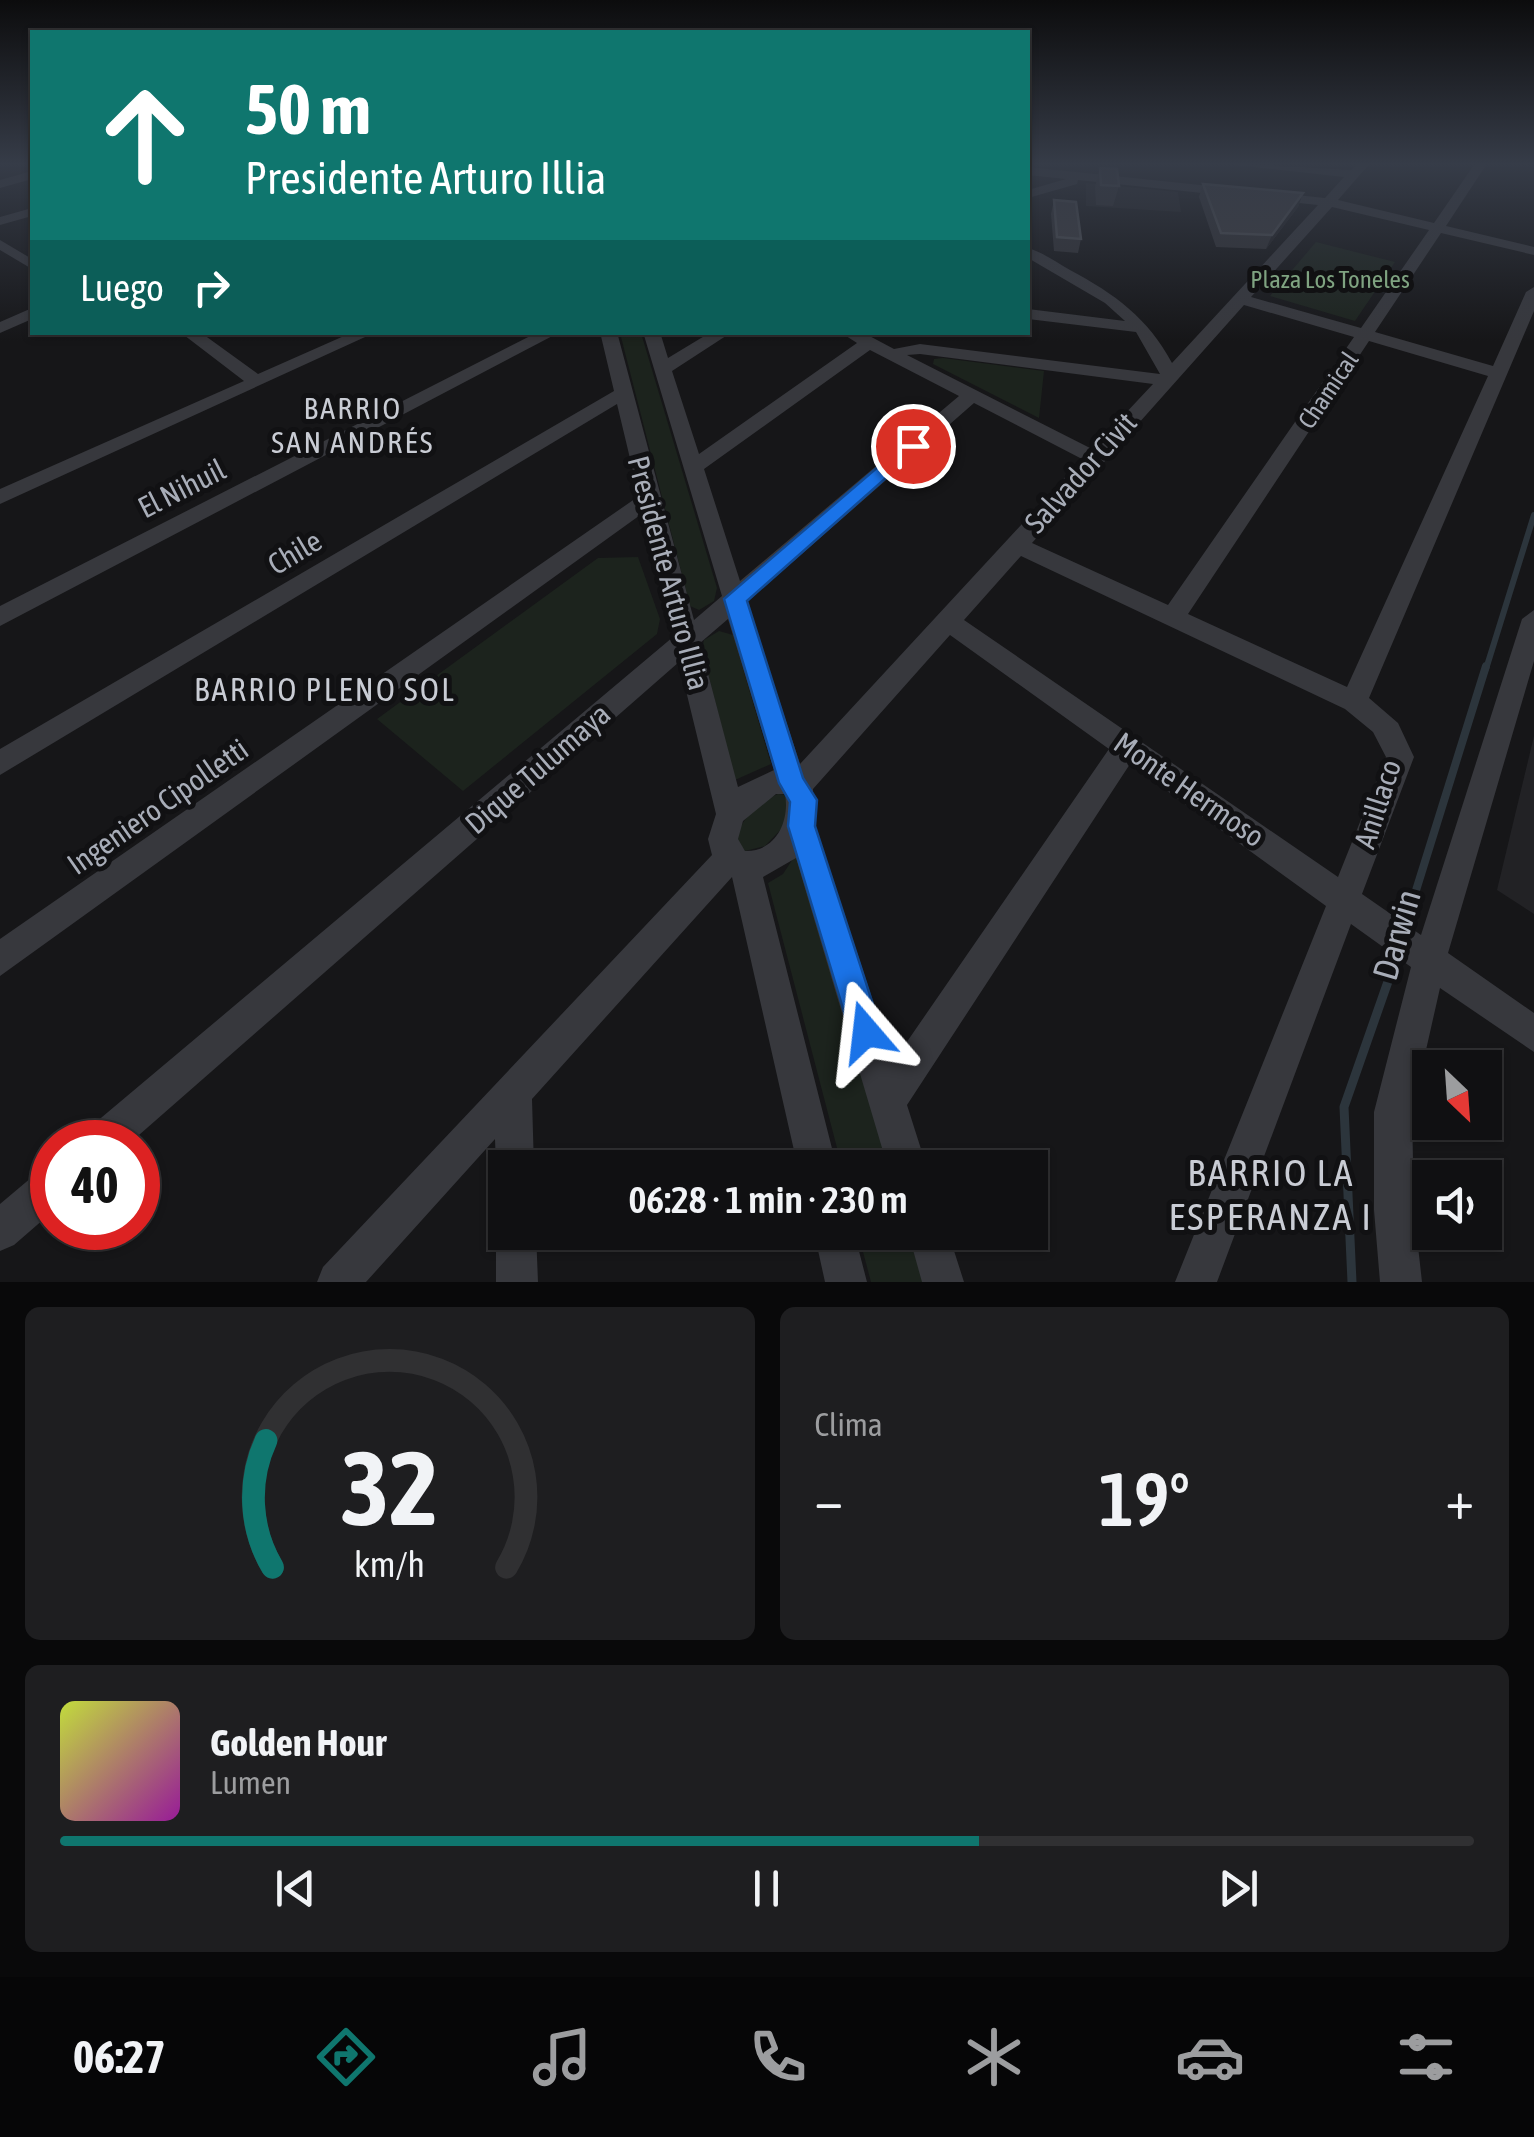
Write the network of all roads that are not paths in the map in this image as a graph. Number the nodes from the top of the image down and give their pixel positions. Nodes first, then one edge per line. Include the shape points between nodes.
1 (1310, 222) edge
2 (1412, 222) edge
3 (1442, 222) edge
4 (1438, 228) junction
5 (0, 244) edge
6 (1534, 251) edge
7 (1030, 253) edge
8 (27, 261) edge
9 (0, 266) edge
10 (1030, 270) edge
11 (1069, 274) junction
12 (1534, 292) edge
13 (1240, 299) junction
14 (30, 314) edge
15 (1030, 314) edge
16 (0, 328) edge
17 (1144, 328) junction
18 (195, 335) edge
19 (361, 335) edge
20 (546, 335) edge
21 (609, 335) edge
22 (652, 335) edge
23 (719, 335) edge
24 (854, 335) edge
25 (1365, 335) junction
26 (869, 343) junction
27 (896, 356) junction
28 (662, 370) junction
29 (1498, 373) junction
30 (1168, 378) junction
31 (257, 382) junction
32 (621, 394) junction
33 (972, 395) junction
34 (1095, 458) junction
35 (694, 467) junction
36 (0, 497) edge
37 (648, 500) junction
38 (1016, 544) junction
39 (735, 599) junction
40 (0, 617) edge
41 (1173, 617) junction
42 (1534, 619) edge
43 (948, 620) junction
44 (687, 640) junction
45 (1354, 702) junction
46 (1127, 746) junction
47 (0, 763) edge
48 (795, 784) junction
49 (731, 814) junction
50 (801, 826) junction
51 (737, 862) junction
52 (1344, 900) junction
53 (0, 959) edge
54 (1429, 961) junction
55 (1534, 1034) edge
56 (513, 1094) junction
57 (888, 1101) junction
58 (130, 1120) edge
59 (515, 1150) edge
60 (813, 1150) edge
61 (903, 1150) edge
62 (30, 1205) edge
63 (0, 1232) edge
64 (517, 1250) edge
65 (838, 1250) edge
66 (933, 1250) edge
67 (338, 1282) edge
68 (518, 1282) edge
69 (846, 1282) edge
70 (943, 1282) edge
71 (1196, 1282) edge
72 (1401, 1282) edge

1 - 13 street, Salvador Civit
2 - 4 street
3 - 4 street, Chamical
4 - 6 street
4 - 25 street, Chamical
5 - 8 street
7 - 11 street
8 - 9 street
10 - 11 street
11 - 17 street
12 - 29 street
13 - 25 street
13 - 30 street, Salvador Civit
14 - 16 street
15 - 17 street
17 - 30 street
18 - 31 street
19 - 31 street
20 - 40 street, El Nihuil
21 - 32 street, Presidente Arturo Illia
22 - 28 street, Presidente Arturo Illia
23 - 28 street
24 - 26 street
25 - 29 street
25 - 41 street, Chamical
26 - 27 street
26 - 35 street
27 - 30 street via 920,348
27 - 33 street
28 - 35 street, Presidente Arturo Illia
29 - 45 street
30 - 34 street, Salvador Civit
31 - 36 street
32 - 37 street, Presidente Arturo Illia
32 - 47 street, Chile
33 - 34 street
33 - 39 street, Dique Tulumaya
34 - 38 street, Salvador Civit
35 - 39 street, Presidente Arturo Illia
37 - 44 street, Presidente Arturo Illia
37 - 53 street, Ingeniero Cipolletti
38 - 41 street
38 - 43 street, Salvador Civit
39 - 44 street, Dique Tulumaya
39 - 48 street, Presidente Arturo Illia
41 - 45 street
42 - 54 street, Darwin
43 - 46 street, Monte Hermoso
43 - 48 street, Salvador Civit
44 - 49 street, Presidente Arturo Illia
44 - 58 street, Dique Tulumaya
45 - 52 street, Anillaco via 1377,715 1400,757
46 - 52 street, Monte Hermoso
46 - 57 street
48 - 49 street via 766,784
48 - 50 street via 805,808
49 - 51 street via 724,838
50 - 51 street via 777,855
50 - 57 street
51 - 56 street
51 - 60 street
52 - 54 street, Monte Hermoso
52 - 71 street, Anillaco
54 - 55 street, Monte Hermoso
54 - 72 street, Darwin via 1393,1112
56 - 59 street
56 - 67 street
57 - 61 street
62 - 63 street
64 - 68 street
65 - 69 street
66 - 70 street

